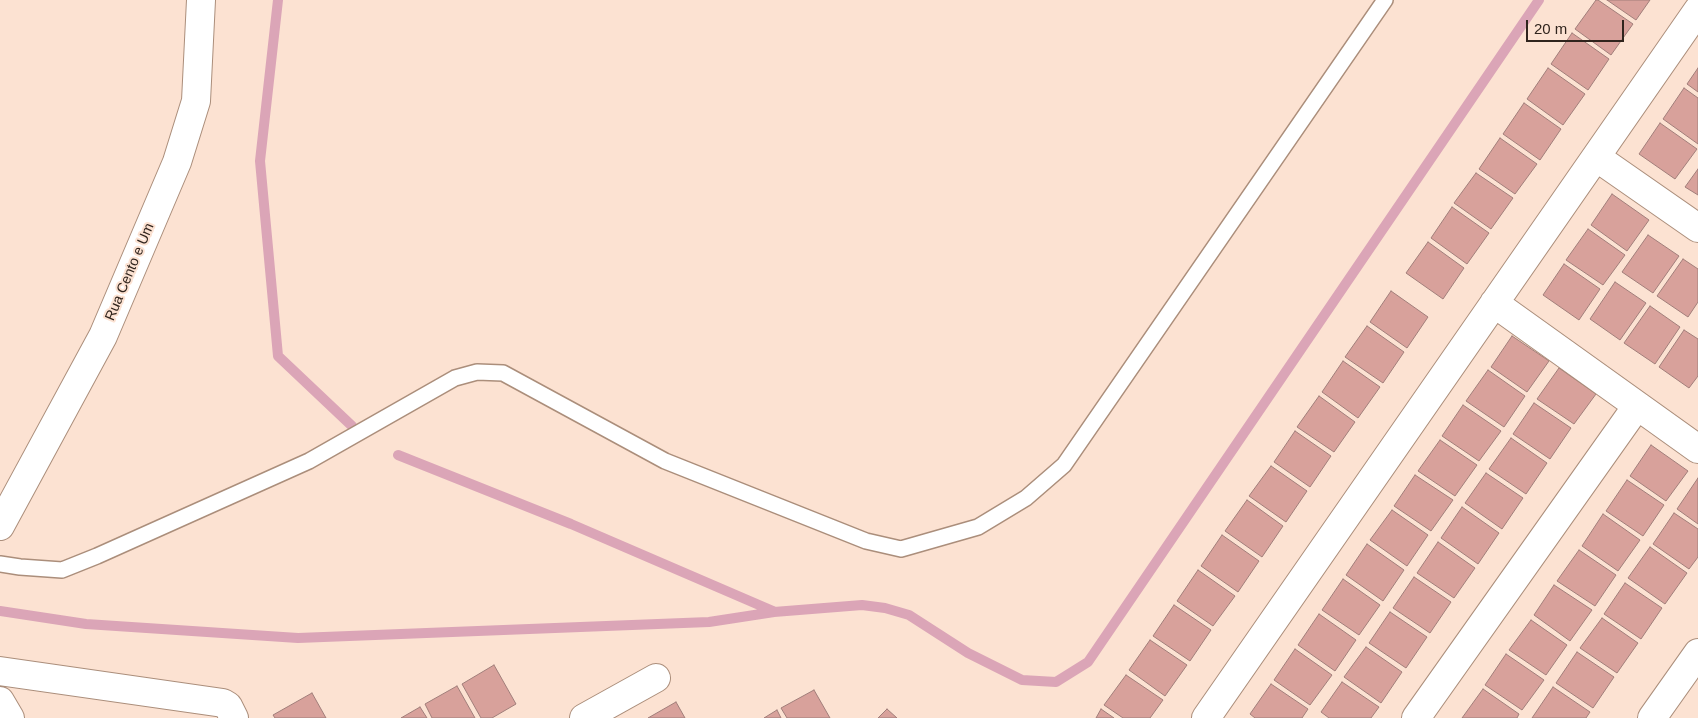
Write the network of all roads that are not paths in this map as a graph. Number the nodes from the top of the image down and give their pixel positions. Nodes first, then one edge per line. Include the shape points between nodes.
1 (200, 0) edge
2 (1385, 0) edge
3 (1698, 10) edge
4 (1596, 157) junction
5 (1698, 228) edge
6 (1494, 303) junction
7 (1638, 406) junction
8 (1698, 449) edge
9 (0, 526) edge
10 (0, 564) edge
11 (1698, 653) edge
12 (0, 671) edge
13 (656, 678) dead end
14 (0, 701) edge
15 (10, 718) edge
16 (234, 718) edge
17 (584, 718) edge
18 (1206, 718) edge
19 (1416, 718) edge
20 (1652, 718) edge

1 - 9 street, Rua Cento e Um via 196,101 177,162 103,336
2 - 10 lane via 1064,465 1026,498 978,527 901,549 866,541 665,461 503,373 477,372 455,378 309,461 97,556 62,570
3 - 4 street
4 - 5 street
4 - 6 street
6 - 7 street
6 - 18 street
7 - 8 street
7 - 19 street
11 - 20 street
12 - 16 street via 223,702
13 - 17 street
14 - 15 street

